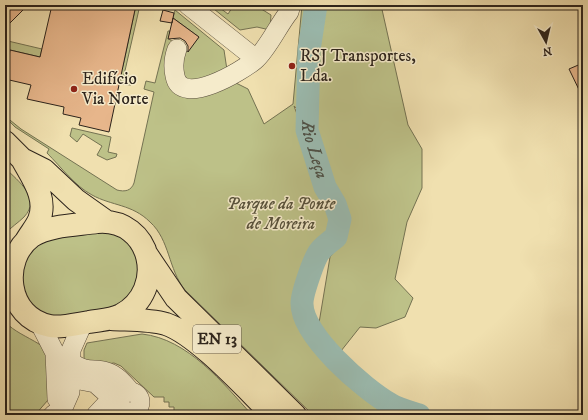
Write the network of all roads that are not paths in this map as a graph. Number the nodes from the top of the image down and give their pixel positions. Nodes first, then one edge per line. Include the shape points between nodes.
1 (188, 5) edge
2 (278, 5) edge
3 (291, 5) edge
4 (279, 26) junction
5 (177, 48) dead end
6 (256, 59) junction
7 (5, 142) edge
8 (22, 159) junction
9 (107, 222) junction
10 (26, 241) junction
11 (147, 255) junction
12 (9, 260) edge
13 (11, 303) edge
14 (110, 318) junction
15 (39, 322) junction
16 (83, 323) junction
17 (70, 356) junction
18 (64, 377) junction
19 (125, 404) edge
20 (261, 408) edge
21 (55, 413) edge
22 (96, 415) edge
23 (273, 415) edge
24 (295, 415) edge

1 - 6 lane
2 - 4 lane
3 - 4 lane
4 - 6 lane
5 - 6 lane via 174,68 176,79 181,87 190,90 198,90 230,75
7 - 8 main road, EN 13
8 - 9 main road, EN 13 via 44,170 76,200
8 - 10 main road, EN 13 via 38,188 42,204 39,220
9 - 10 main road, EN 13 via 51,229 37,233
9 - 11 main road, EN 13 via 130,230 140,240
10 - 12 main road, EN 13
11 - 14 main road, EN 13 via 149,276 142,296 131,308 119,316
11 - 24 main road, EN 13 via 176,298
12 - 13 main road, EN 13
13 - 15 main road, EN 13
14 - 16 main road, EN 13
14 - 20 main road, EN 13 via 157,322 183,332 201,346
15 - 16 main road, EN 13 via 58,326
15 - 18 lane via 54,349
16 - 17 lane
17 - 18 lane
17 - 19 lane via 74,364 80,368 115,375
18 - 19 lane via 95,383
18 - 21 lane via 67,399 63,408
19 - 22 lane
20 - 23 main road, EN 13

